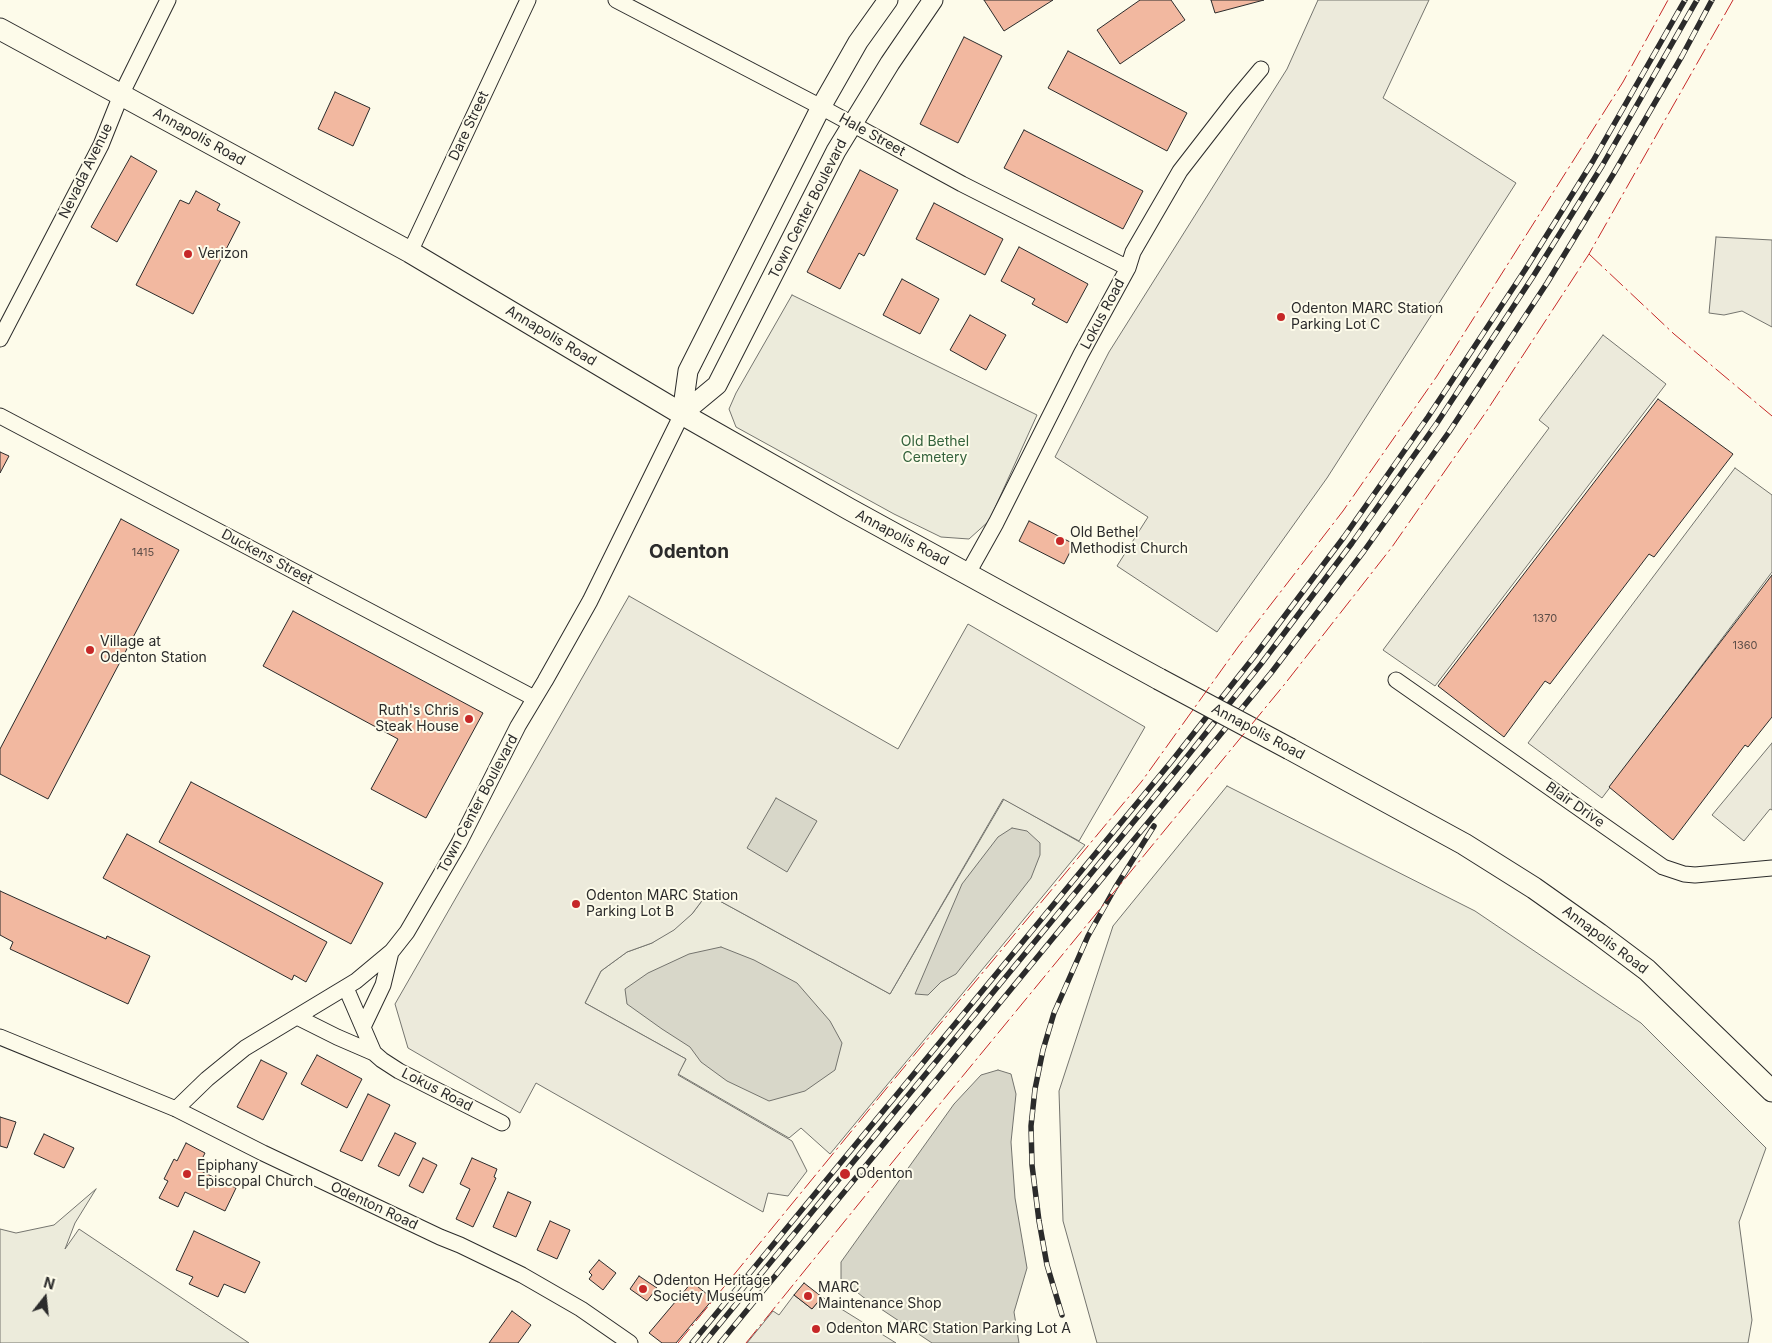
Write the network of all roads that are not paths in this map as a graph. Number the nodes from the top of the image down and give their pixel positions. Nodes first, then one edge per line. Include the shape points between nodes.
1 (168, 0) edge
2 (528, 0) edge
3 (616, 0) edge
4 (888, 0) edge
5 (933, 0) edge
6 (0, 29) edge
7 (1261, 69) dead end
8 (121, 95) junction
9 (822, 107) junction
10 (852, 124) junction
11 (410, 252) junction
12 (1128, 268) junction
13 (0, 339) edge
14 (682, 414) junction
15 (0, 416) edge
16 (968, 573) junction
17 (1396, 680) dead end
18 (534, 698) junction
19 (1772, 868) edge
20 (392, 951) junction
21 (346, 988) junction
22 (297, 1017) junction
23 (363, 1027) junction
24 (0, 1037) edge
25 (374, 1053) junction
26 (1768, 1085) edge
27 (176, 1109) junction
28 (502, 1123) dead end
29 (630, 1343) edge

1 - 8 street, Nevada Avenue
2 - 11 street, Dare Street
3 - 9 street, Hale Street
4 - 9 street, Town Center Boulevard via 858,42
5 - 10 street, Town Center Boulevard
6 - 8 main road, Annapolis Road
7 - 12 street, Lokus Road via 1180,171 1133,252
8 - 11 main road, Annapolis Road
8 - 13 street, Nevada Avenue via 101,145
9 - 10 street, Hale Street
9 - 14 street, Town Center Boulevard via 688,371
10 - 12 street, Hale Street
10 - 14 street, Town Center Boulevard via 717,386
11 - 14 main road, Annapolis Road
12 - 16 street, Lokus Road
14 - 16 main road, Annapolis Road
14 - 18 street, Town Center Boulevard via 590,601
15 - 18 street, Duckens Street
16 - 26 main road, Annapolis Road, bridge via 1464,844 1534,888 1647,970
17 - 19 street, Blair Drive via 1663,867 1695,875
18 - 20 street, Town Center Boulevard via 454,851
20 - 21 street, Town Center Boulevard
20 - 23 street via 383,985
21 - 22 street, Town Center Boulevard
21 - 23 street
22 - 25 street, Lokus Road
22 - 27 street, Town Center Boulevard via 245,1048
23 - 25 street
24 - 27 street, Odenton Road
25 - 28 street, Lokus Road via 399,1071
27 - 29 street, Odenton Road via 522,1275 581,1309

